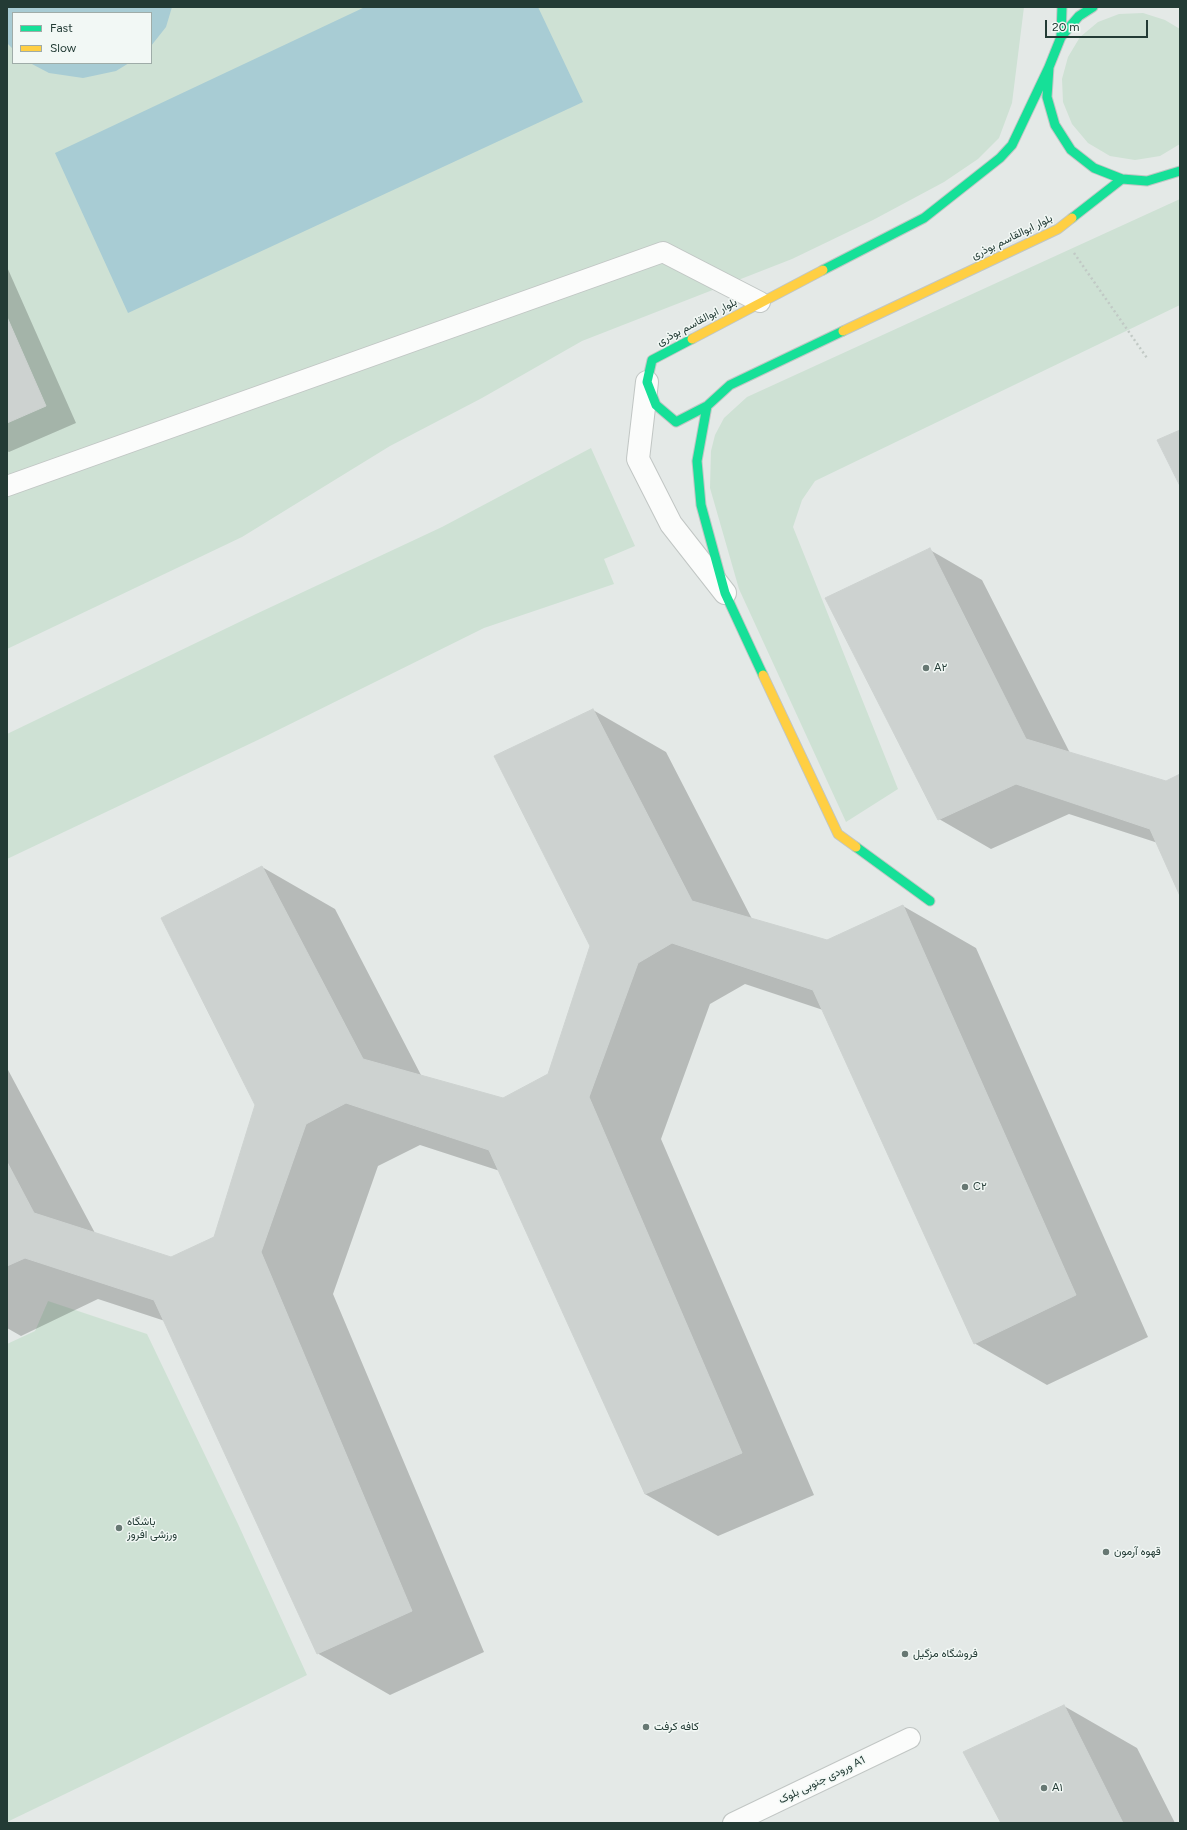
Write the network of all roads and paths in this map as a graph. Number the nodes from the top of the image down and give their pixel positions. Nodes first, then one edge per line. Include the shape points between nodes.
1 (1062, 7) edge
2 (1093, 7) edge
3 (1061, 37) junction
4 (1049, 67) junction
5 (1180, 171) edge
6 (1122, 179) junction
7 (1058, 229) junction
8 (760, 302) junction
9 (1147, 358) dead end
10 (647, 382) junction
11 (707, 406) junction
12 (7, 486) edge
13 (726, 594) junction
14 (930, 902) dead end
15 (910, 1738) dead end
16 (733, 1823) edge

1 - 3 street
2 - 3 street via 1079,16
3 - 4 street
4 - 6 street via 1047,97 1055,125 1067,144 1094,168
4 - 8 street, بلوار ابوالقاسم بوذری via 1012,145 975,179 924,218
5 - 6 street via 1171,176 1147,181
6 - 7 street, بلوار ابوالقاسم بوذری
7 - 9 path
7 - 11 street, بلوار ابوالقاسم بوذری via 730,385
8 - 10 street, بلوار ابوالقاسم بوذری via 652,360
8 - 12 lane via 663,252
10 - 11 street, بلوار ابوالقاسم بوذری via 656,405 676,422
10 - 13 street via 638,458 671,524
11 - 13 street via 697,461 701,506
13 - 14 street via 838,834
15 - 16 lane, ورودی جنوبی بلوک A1

